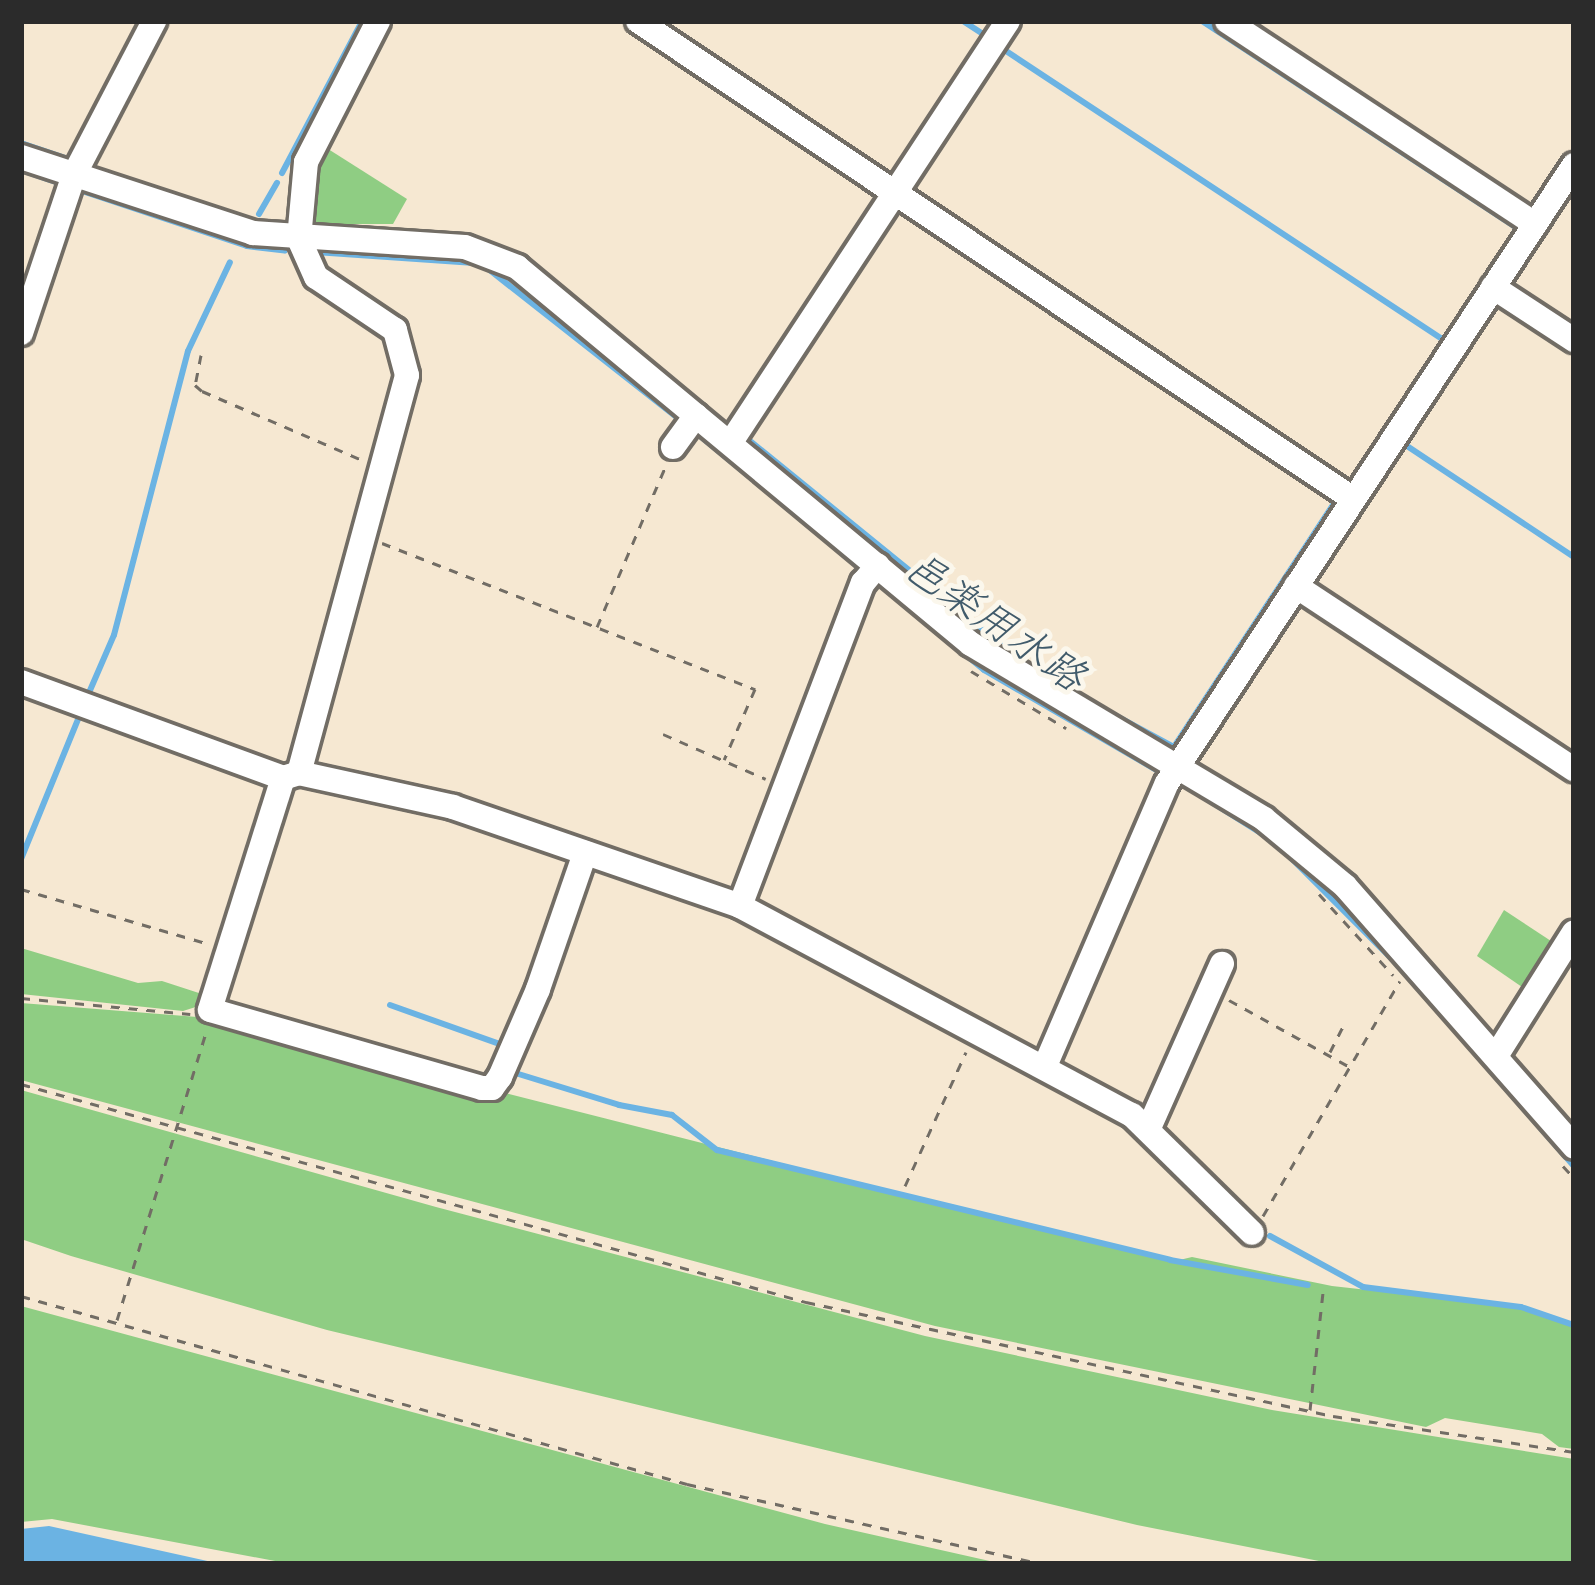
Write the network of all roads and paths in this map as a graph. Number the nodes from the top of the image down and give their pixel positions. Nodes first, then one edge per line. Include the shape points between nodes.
1 (154, 21) edge
2 (378, 21) edge
3 (638, 21) edge
4 (1009, 21) edge
5 (1227, 21) edge
6 (21, 157) edge
7 (1574, 165) edge
8 (74, 175) junction
9 (894, 194) junction
10 (1535, 224) junction
11 (299, 238) junction
12 (1493, 287) junction
13 (21, 333) edge
14 (1574, 340) edge
15 (201, 355) dead end
16 (686, 428) junction
17 (731, 442) junction
18 (384, 470) junction
19 (1353, 500) junction
20 (364, 536) junction
21 (872, 572) junction
22 (1296, 586) junction
23 (597, 627) junction
24 (21, 682) edge
25 (663, 734) dead end
26 (724, 760) junction
27 (1574, 769) edge
28 (1172, 773) junction
29 (291, 776) junction
30 (786, 787) junction
31 (585, 853) junction
32 (21, 889) edge
33 (740, 906) junction
34 (1574, 932) edge
35 (228, 949) junction
36 (1222, 964) dead end
37 (1401, 979) dead end
38 (1211, 991) junction
39 (21, 998) edge
40 (210, 1014) junction
41 (1343, 1027) dead end
42 (976, 1029) junction
43 (1330, 1052) junction
44 (1496, 1055) junction
45 (1045, 1066) junction
46 (1350, 1067) junction
47 (21, 1084) edge
48 (176, 1128) junction
49 (1148, 1130) junction
50 (1574, 1147) edge
51 (905, 1186) dead end
52 (1252, 1233) joint
53 (1323, 1293) dead end
54 (21, 1296) edge
55 (115, 1324) junction
56 (1310, 1411) junction
57 (1574, 1453) edge
58 (1041, 1564) edge

1 - 8 street
2 - 11 street via 306,162
3 - 9 street
4 - 9 street
5 - 10 street
6 - 8 street
7 - 10 street
8 - 11 street via 253,233
8 - 13 street
9 - 17 street
9 - 19 street
10 - 12 street
11 - 16 street via 465,247 500,257
11 - 18 street via 316,278 385,320 401,342 407,375
12 - 14 street
12 - 19 street
15 - 18 path via 195,385 202,392
16 - 17 street
16 - 23 path
17 - 21 street
18 - 20 street
19 - 22 street
20 - 23 path
20 - 29 street
21 - 28 street
21 - 30 street
22 - 27 street
22 - 28 street
23 - 26 path via 755,689
24 - 29 street
25 - 26 path
26 - 30 path
28 - 44 street via 1264,819 1346,886
28 - 45 street
29 - 31 street via 453,807
29 - 35 street
30 - 33 street
31 - 33 street
31 - 40 street via 538,989 492,1088
32 - 35 path
33 - 42 street
34 - 44 street
35 - 40 street
36 - 38 street
37 - 46 path
38 - 43 path
38 - 49 street
39 - 40 path
40 - 48 path
41 - 43 path
42 - 45 street
42 - 51 path
43 - 46 path
44 - 50 street
45 - 49 street
46 - 52 path
47 - 48 path
48 - 55 path
48 - 56 path via 806,1302
49 - 52 street
53 - 56 path
54 - 55 path
55 - 58 path via 688,1484
56 - 57 path

